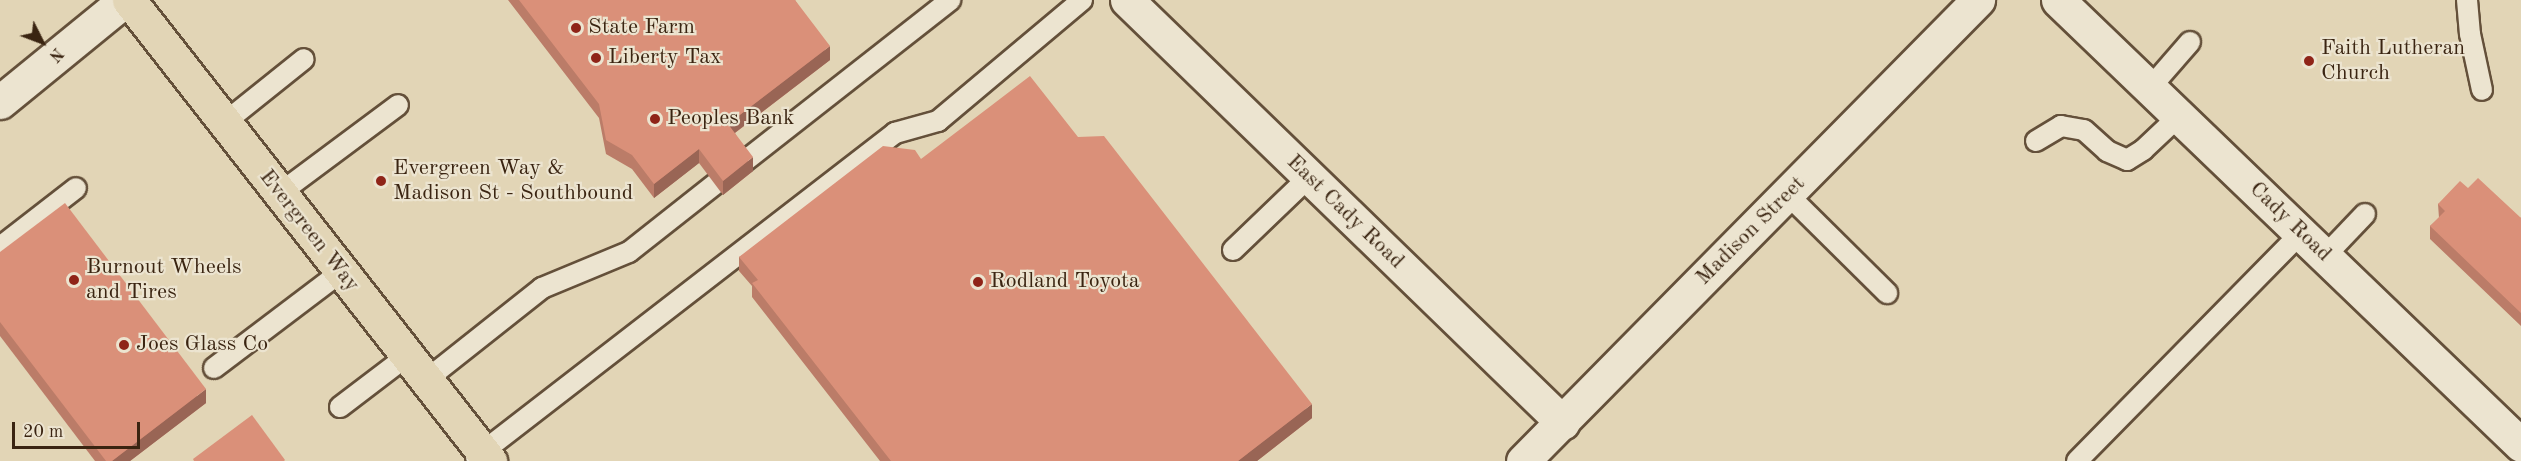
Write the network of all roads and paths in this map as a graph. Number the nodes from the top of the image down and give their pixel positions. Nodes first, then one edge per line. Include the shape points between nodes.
1 (127, 0) edge
2 (950, 0) edge
3 (1082, 0) edge
4 (1127, 0) edge
5 (1978, 0) edge
6 (2058, 0) edge
7 (2467, 0) edge
8 (2190, 42) dead end
9 (304, 59) dead end
10 (2150, 88) junction
11 (2482, 90) dead end
12 (0, 102) edge
13 (398, 105) dead end
14 (2179, 116) junction
15 (224, 123) junction
16 (2036, 141) dead end
17 (745, 161) edge
18 (1309, 177) junction
19 (715, 184) edge
20 (76, 188) dead end
21 (280, 193) junction
22 (1787, 194) junction
23 (2364, 214) dead end
24 (2301, 233) junction
25 (0, 247) edge
26 (1233, 250) dead end
27 (2325, 256) junction
28 (341, 272) junction
29 (1887, 293) dead end
30 (214, 368) dead end
31 (417, 368) junction
32 (339, 407) dead end
33 (1563, 423) junction
34 (2521, 445) edge
35 (482, 458) edge
36 (1527, 460) edge
37 (2077, 461) edge

1 - 12 street
1 - 15 main road, Evergreen Way
2 - 17 lane
3 - 35 lane via 938,121 895,133
4 - 18 street, East Cady Road
5 - 22 street, Madison Street
6 - 10 street, Cady Road
7 - 11 lane
8 - 10 lane
9 - 15 lane
10 - 14 street, Cady Road
13 - 21 lane
14 - 16 lane via 2127,160 2107,151 2084,130 2061,126
14 - 24 street, Cady Road
15 - 21 main road, Evergreen Way
18 - 26 lane
18 - 33 street, East Cady Road
19 - 31 lane via 629,252 542,288
20 - 25 lane
21 - 28 main road, Evergreen Way
22 - 29 lane
22 - 33 street, Madison Street
23 - 27 lane
24 - 27 street, Cady Road
24 - 37 lane
27 - 34 street, Cady Road
28 - 30 lane
28 - 31 main road, Evergreen Way
31 - 32 lane
31 - 35 main road, Evergreen Way
33 - 36 street, Madison Street

